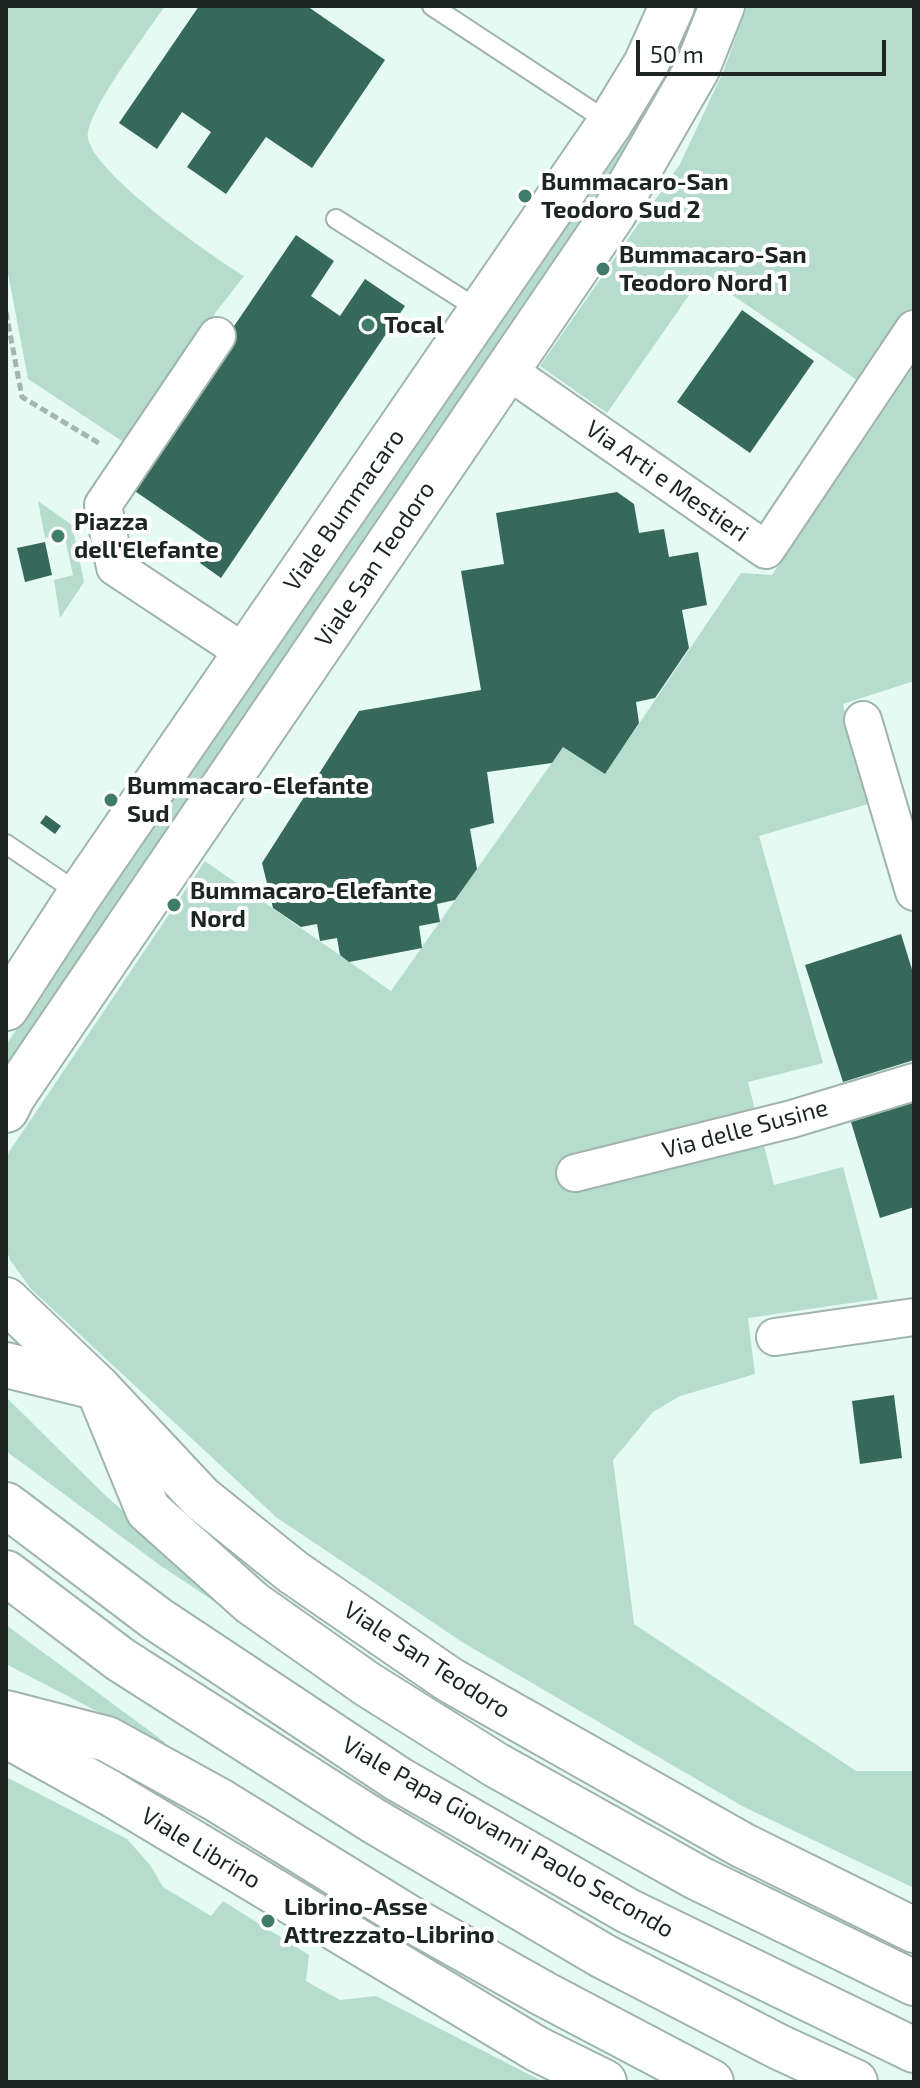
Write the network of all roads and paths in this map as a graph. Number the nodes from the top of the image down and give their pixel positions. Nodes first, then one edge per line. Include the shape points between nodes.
1 (432, 6) edge
2 (672, 6) edge
3 (722, 6) edge
4 (610, 123) junction
5 (336, 219) dead end
6 (481, 311) junction
7 (6, 312) edge
8 (914, 329) edge
9 (217, 336) dead end
10 (507, 370) junction
11 (132, 463) junction
12 (245, 653) junction
13 (863, 720) dead end
14 (6, 844) edge
15 (914, 892) edge
16 (80, 894) junction
17 (6, 1008) edge
18 (914, 1082) edge
19 (6, 1110) edge
20 (575, 1173) dead end
21 (6, 1300) edge
22 (914, 1317) edge
23 (775, 1337) dead end
24 (6, 1365) edge
25 (98, 1388) junction
26 (6, 1505) edge
27 (6, 1573) edge
28 (6, 1713) edge
29 (6, 1735) edge
30 (914, 1930) edge
31 (914, 1983) edge
32 (914, 2050) edge
33 (604, 2082) edge
34 (711, 2082) edge
35 (855, 2082) edge

1 - 4 lane
2 - 4 main road, Viale Bummacaro via 646,64
3 - 10 main road, Viale San Teodoro via 697,69 660,137
4 - 6 main road, Viale Bummacaro
5 - 6 lane
6 - 12 main road, Viale Bummacaro
7 - 11 path via 22,397
8 - 10 street, Via Arti e Mestieri via 766,550
9 - 11 street
10 - 19 main road, Viale San Teodoro
11 - 12 street via 103,505 115,567
12 - 16 main road, Viale Bummacaro
13 - 15 street
14 - 16 lane
16 - 17 main road, Viale Bummacaro
18 - 20 street, Via delle Susine via 792,1119
21 - 25 main road, Viale San Teodoro
22 - 23 street
24 - 25 main road
25 - 30 main road, Viale San Teodoro via 201,1498 293,1572 450,1680 742,1845
25 - 31 main road via 148,1510 252,1603 496,1765 698,1878
26 - 32 main road, Viale Papa Giovanni Paolo Secondo via 157,1619 398,1779 628,1911
27 - 35 main road via 121,1660 374,1821 603,1956
28 - 34 main road via 107,1739 218,1800 409,1918
29 - 33 main road, Viale Librino via 537,2049

